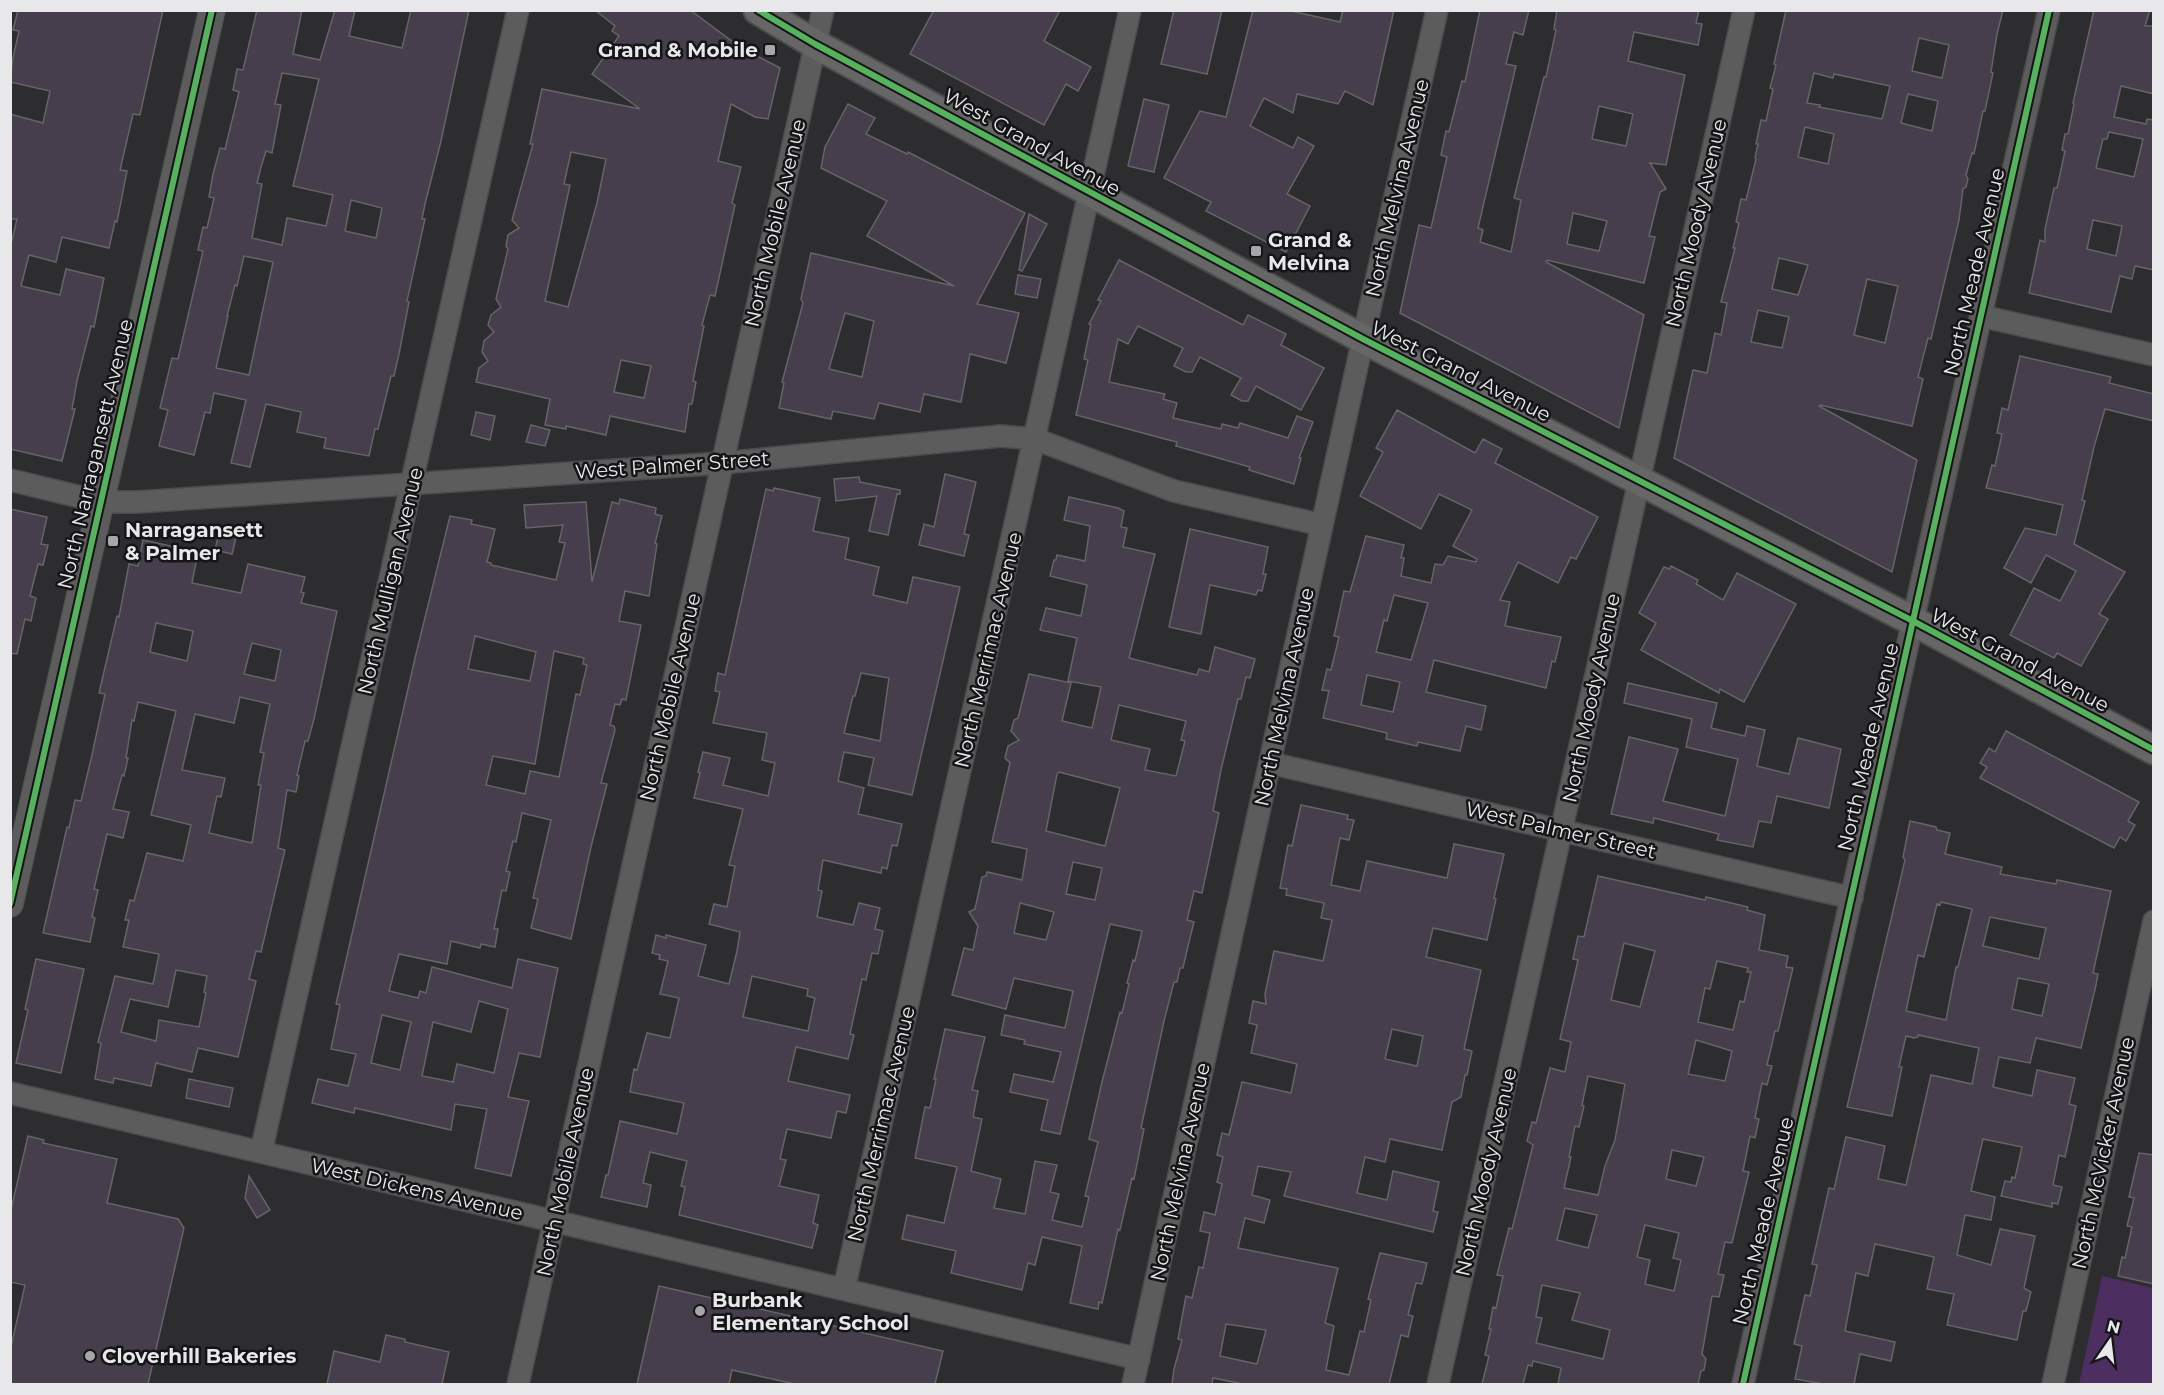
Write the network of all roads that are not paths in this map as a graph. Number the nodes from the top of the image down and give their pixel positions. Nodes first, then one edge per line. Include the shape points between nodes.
1 (212, 10) edge
2 (518, 10) edge
3 (758, 10) edge
4 (823, 10) edge
5 (1130, 10) edge
6 (1437, 10) edge
7 (1744, 10) edge
8 (2049, 10) edge
9 (815, 44) junction
10 (1090, 193) junction
11 (1981, 316) junction
12 (1363, 339) junction
13 (2154, 355) edge
14 (1035, 439) junction
15 (722, 463) junction
16 (10, 480) edge
17 (1639, 481) junction
18 (412, 483) junction
19 (101, 502) junction
20 (1322, 525) junction
21 (1913, 621) junction
22 (2154, 750) edge
23 (1270, 763) junction
24 (1562, 830) junction
25 (1852, 898) junction
26 (10, 904) edge
27 (2154, 921) edge
28 (10, 1093) edge
29 (261, 1152) junction
30 (554, 1221) junction
31 (844, 1289) junction
32 (1139, 1359) junction
33 (518, 1384) edge
34 (1133, 1384) edge
35 (1438, 1384) edge
36 (1743, 1384) edge
37 (2053, 1384) edge

1 - 19 street, North Narragansett Avenue
2 - 18 street, North Mulligan Avenue
3 - 9 main road, West Grand Avenue
4 - 9 street, North Mobile Avenue
5 - 10 street, North Merrimac Avenue
6 - 12 street, North Melvina Avenue
7 - 17 street, North Moody Avenue
8 - 11 street, North Meade Avenue
9 - 10 main road, West Grand Avenue
9 - 15 street, North Mobile Avenue
10 - 12 main road, West Grand Avenue
10 - 14 street, North Merrimac Avenue
11 - 13 street
11 - 21 street, North Meade Avenue
12 - 17 main road, West Grand Avenue
12 - 20 street, North Melvina Avenue
14 - 15 street, West Palmer Street via 1001,436
14 - 20 street, West Palmer Street via 1174,491
14 - 31 street, North Merrimac Avenue
15 - 18 street, West Palmer Street
15 - 30 street, North Mobile Avenue
16 - 19 street, West Palmer Street
17 - 21 main road, West Grand Avenue
17 - 24 street, North Moody Avenue
18 - 19 street, West Palmer Street via 254,496
18 - 29 street, North Mulligan Avenue
19 - 26 street, North Narragansett Avenue
20 - 23 street, North Melvina Avenue
21 - 22 main road, West Grand Avenue
21 - 25 street, North Meade Avenue
23 - 24 street, West Palmer Street
23 - 32 street, North Melvina Avenue
24 - 25 street, West Palmer Street
24 - 35 street, North Moody Avenue
25 - 36 street, North Meade Avenue
27 - 37 street, North McVicker Avenue
28 - 29 street, West Dickens Avenue
29 - 30 street, West Dickens Avenue
30 - 31 street, West Dickens Avenue
30 - 33 street, North Mobile Avenue
31 - 32 street, West Dickens Avenue
32 - 34 street, North Melvina Avenue

